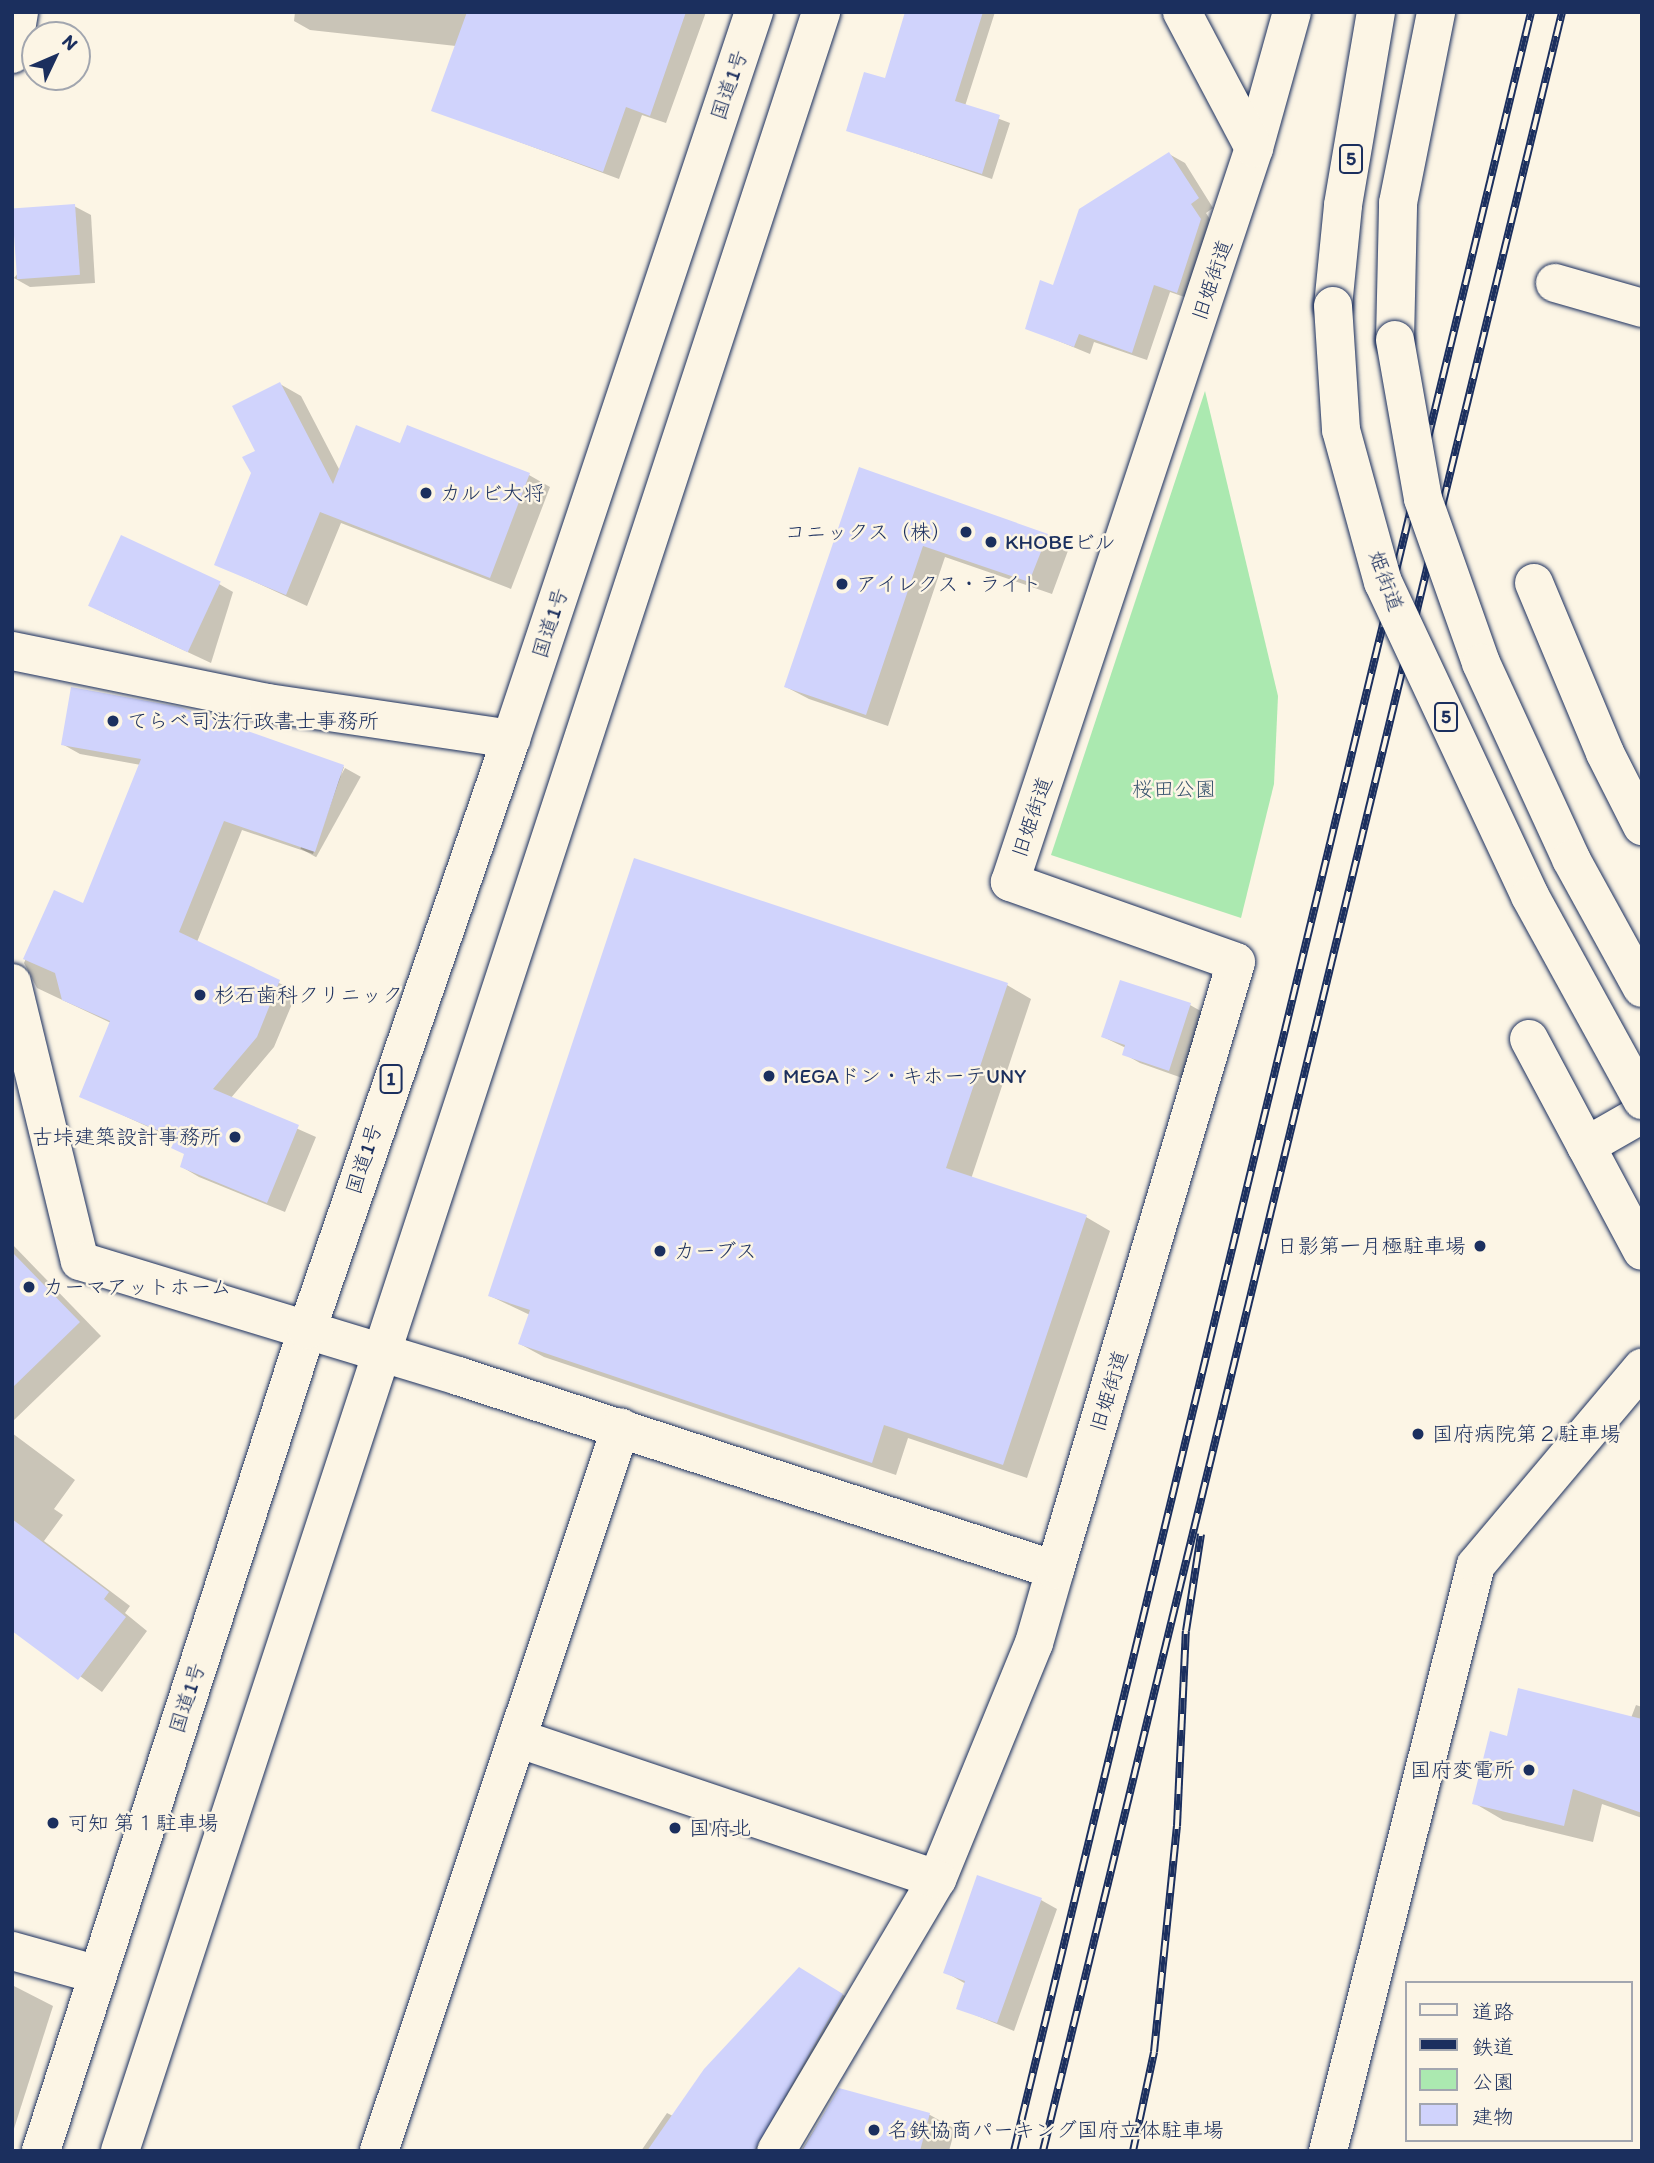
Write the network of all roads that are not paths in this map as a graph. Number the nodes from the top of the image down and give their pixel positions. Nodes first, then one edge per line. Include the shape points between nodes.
1 (19, 12) edge
2 (754, 12) edge
3 (821, 12) edge
4 (1182, 12) edge
5 (1292, 12) edge
6 (1376, 12) edge
7 (1436, 12) edge
8 (12, 54) edge
9 (1254, 148) junction
10 (1555, 284) dead end
11 (1642, 308) edge
12 (1534, 583) dead end
13 (12, 651) edge
14 (511, 739) junction
15 (1642, 826) edge
16 (12, 983) edge
17 (1642, 988) edge
18 (1529, 1039) dead end
19 (1642, 1100) edge
20 (1642, 1114) edge
21 (1586, 1146) junction
22 (1642, 1251) edge
23 (307, 1330) junction
24 (385, 1354) junction
25 (1642, 1368) edge
26 (621, 1427) junction
27 (1055, 1570) junction
28 (517, 1738) junction
29 (937, 1879) junction
30 (12, 1951) edge
31 (95, 1974) junction
32 (41, 2151) edge
33 (120, 2151) edge
34 (379, 2151) edge
35 (776, 2151) edge
36 (1328, 2151) edge

1 - 8 main road
2 - 14 main road, 国道1号 / 1
3 - 24 main road
4 - 9 main road
5 - 9 main road
6 - 19 main road, 姫街道 / 5, bridge via 1343,205 1333,306 1341,429 1383,582 1530,896
7 - 17 main road, bridge via 1398,216 1395,340 1423,499 1481,663 1571,859
9 - 27 main road, 旧姫街道 via 1010,882 1236,962
10 - 11 main road
12 - 15 main road via 1605,753
13 - 14 main road via 268,703
14 - 23 main road, 国道1号 / 1
16 - 23 main road via 80,1261
18 - 21 main road
20 - 21 main road
21 - 22 main road
23 - 24 main road
23 - 31 main road, 国道1号 / 1
24 - 26 main road
24 - 33 main road
25 - 36 main road via 1476,1566
26 - 27 main road
26 - 28 main road
27 - 29 main road via 1034,1643
28 - 29 main road
28 - 34 main road
29 - 35 main road
30 - 31 main road
31 - 32 main road, 国道1号 / 1

